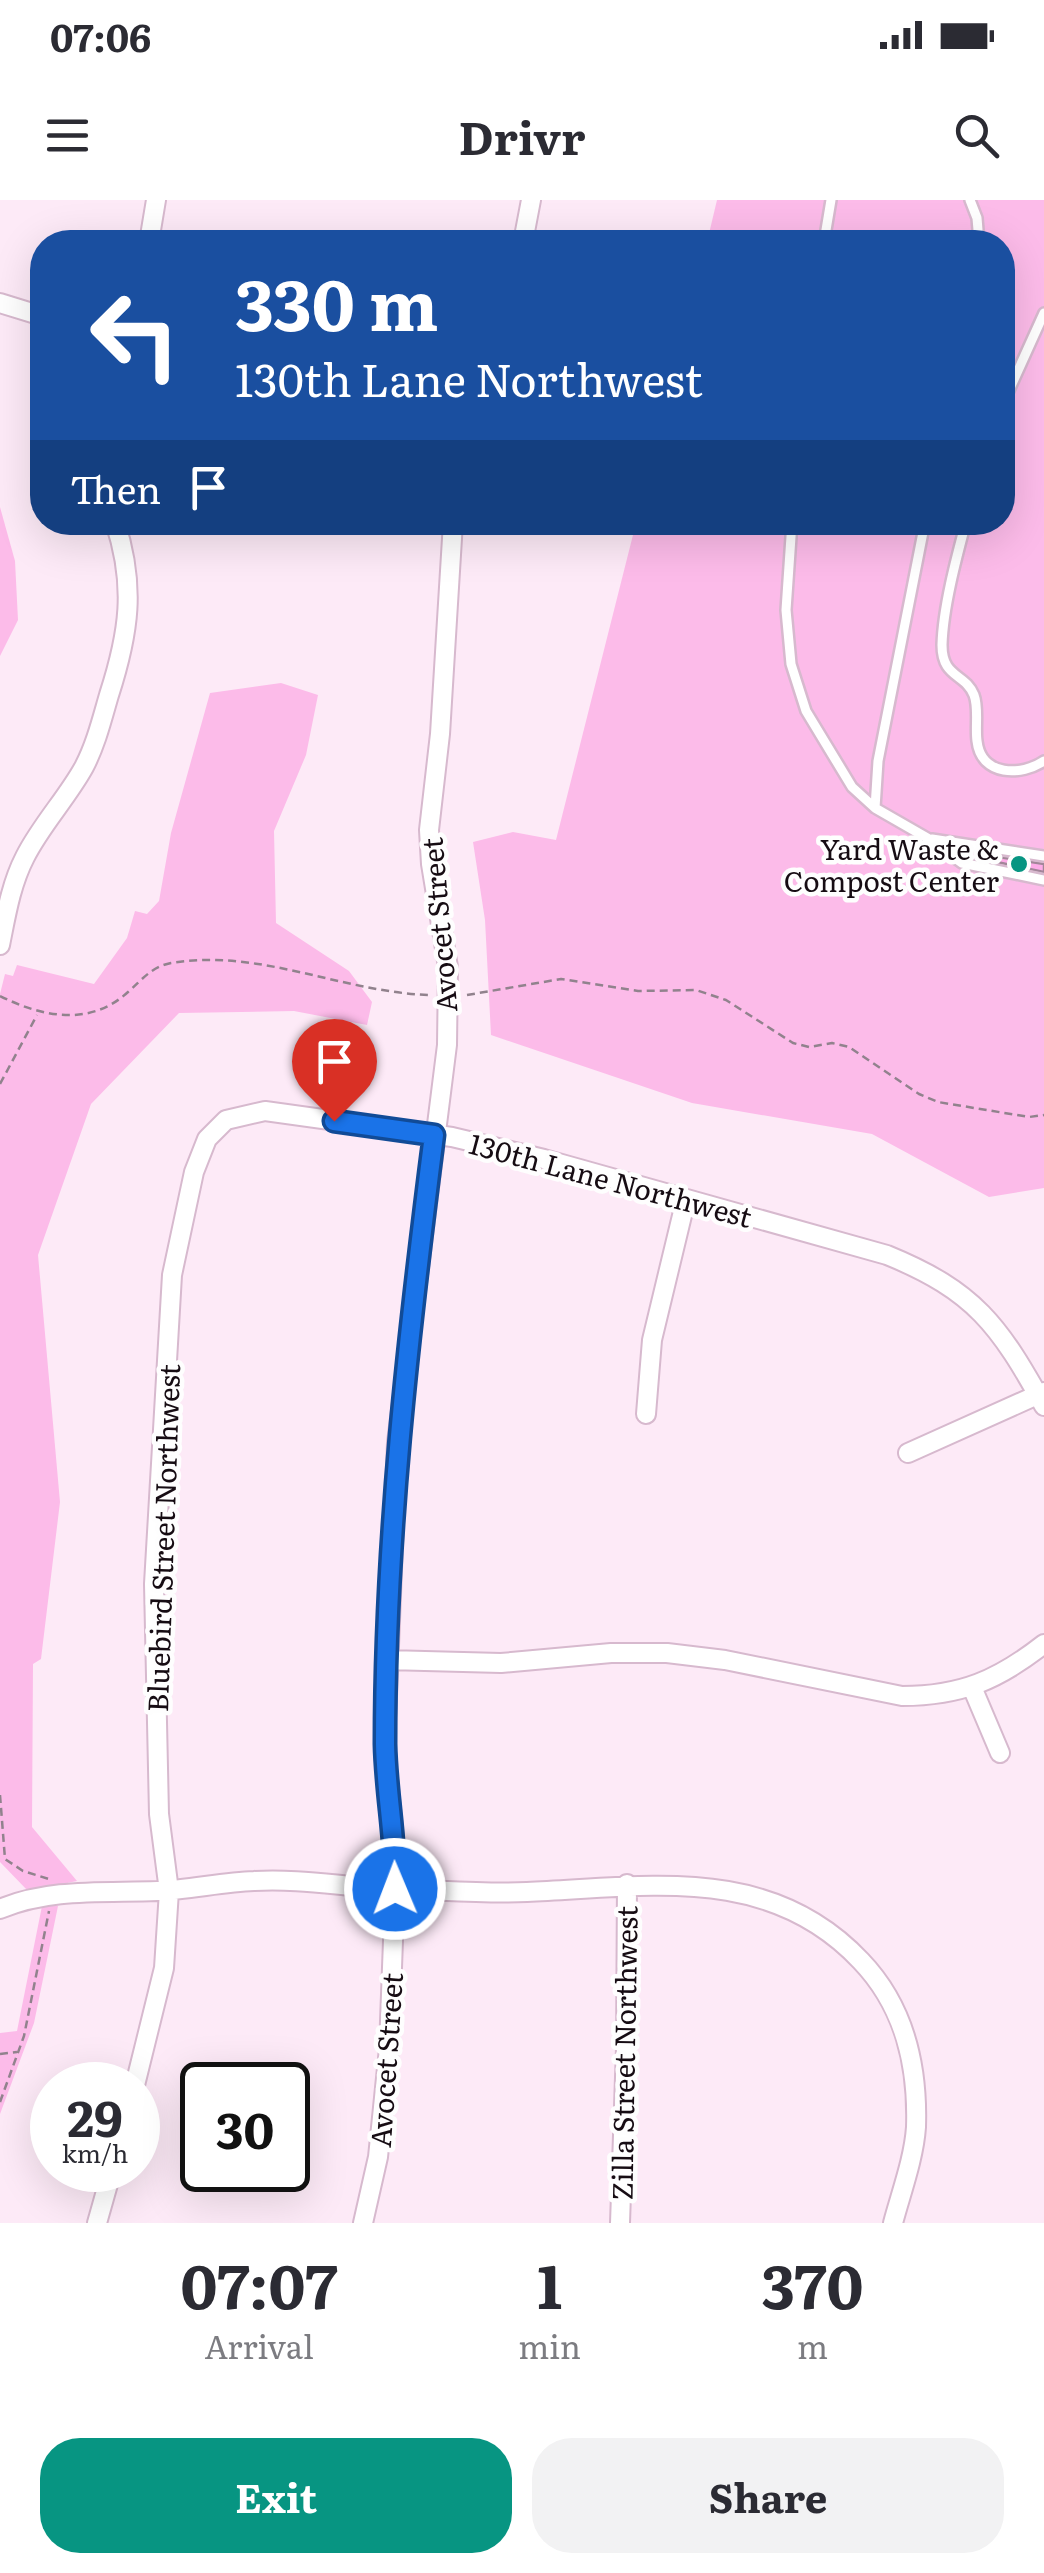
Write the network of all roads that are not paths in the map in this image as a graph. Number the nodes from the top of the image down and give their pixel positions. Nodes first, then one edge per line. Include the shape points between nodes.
1 (156, 200) edge
2 (531, 200) edge
3 (831, 200) edge
4 (970, 200) edge
5 (151, 230) edge
6 (525, 230) edge
7 (826, 230) edge
8 (978, 230) edge
9 (0, 303) edge
10 (30, 312) edge
11 (1044, 313) edge
12 (1015, 377) edge
13 (119, 535) edge
14 (452, 535) edge
15 (791, 535) edge
16 (922, 535) edge
17 (963, 535) edge
18 (1044, 761) edge
19 (876, 808) junction
20 (929, 838) junction
21 (1044, 856) edge
22 (1044, 880) edge
23 (0, 945) edge
24 (226, 1120) joint
25 (434, 1135) junction
26 (686, 1199) junction
27 (1042, 1398) edge
28 (646, 1414) dead end
29 (908, 1453) dead end
30 (1044, 1644) edge
31 (388, 1660) junction
32 (972, 1687) junction
33 (1000, 1752) dead end
34 (627, 1884) junction
35 (395, 1889) junction
36 (168, 1891) junction
37 (0, 1909) edge
38 (141, 2062) edge
39 (106, 2192) edge
40 (97, 2223) edge
41 (362, 2223) edge
42 (620, 2223) edge
43 (893, 2223) edge

1 - 5 street
2 - 6 street
3 - 7 lane
4 - 8 lane
9 - 10 street
11 - 12 lane
13 - 23 street via 128,624 118,671 84,766 25,857
14 - 25 street, Avocet Street via 429,830 448,968 447,1046
15 - 19 lane via 786,610 791,664 806,711 832,757
16 - 19 lane via 878,761
17 - 18 lane via 942,646 946,669 975,697 976,740 991,765 1018,772
19 - 20 lane
20 - 21 lane
20 - 22 lane via 962,863
24 - 25 street, 130th Lane Northwest via 265,1111
24 - 36 street, Bluebird Street Northwest via 207,1139 194,1172 172,1275 154,1584 158,1796
25 - 26 street, 130th Lane Northwest
25 - 31 street, Avocet Street via 397,1442
26 - 27 street, 130th Lane Northwest via 926,1270 979,1308
26 - 28 street via 652,1340
27 - 29 street
30 - 32 street via 1012,1669
31 - 32 street via 501,1663 667,1654 902,1696
31 - 35 street, Avocet Street via 385,1748
32 - 33 street
34 - 35 street via 526,1892
34 - 42 street, Zilla Street Northwest
34 - 43 street via 727,1890 768,1900 839,1937 884,1984 902,2022 914,2076 916,2130
35 - 36 street via 255,1880
35 - 41 street, Avocet Street via 378,2158
36 - 37 street via 51,1894
36 - 38 street, Bluebird Street Northwest via 164,1968
39 - 40 street

